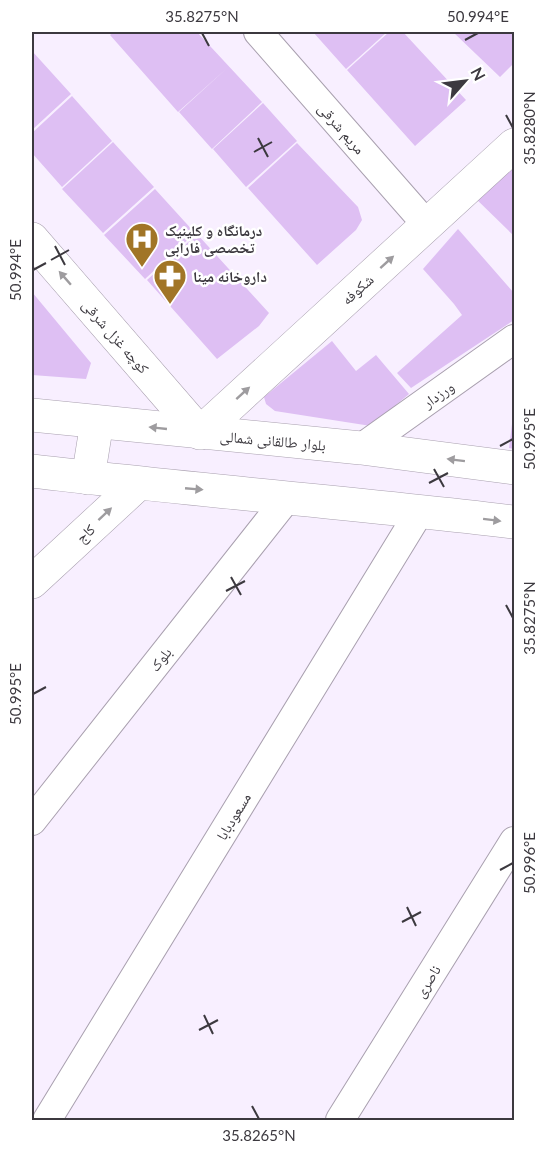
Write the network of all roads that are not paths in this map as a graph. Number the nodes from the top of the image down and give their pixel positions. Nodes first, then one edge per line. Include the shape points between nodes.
1 (258, 32) edge
2 (514, 145) edge
3 (427, 225) junction
4 (32, 239) edge
5 (514, 339) edge
6 (32, 415) edge
7 (97, 422) junction
8 (200, 433) junction
9 (361, 448) junction
10 (514, 468) edge
11 (32, 471) edge
12 (88, 477) junction
13 (138, 484) junction
14 (288, 497) junction
15 (420, 511) junction
16 (514, 522) edge
17 (32, 582) edge
18 (32, 821) edge
19 (514, 841) edge
20 (47, 1120) edge
21 (340, 1120) edge

1 - 3 street, مریم شرقی
2 - 3 main road, شکوفه
8 -> 3 main road, شکوفه
8 -> 4 main road, کوچه غزل شرقی
5 - 9 street, ورزدار
6 - 7 main road, بلوار طالقانی شمالی
8 -> 7 main road, بلوار طالقانی شمالی
7 - 12 main road
8 - 9 main road, بلوار طالقانی شمالی
10 -> 9 main road, بلوار طالقانی شمالی
11 - 12 main road
12 - 13 main road
13 -> 14 main road
17 -> 13 main road, کاج
14 - 15 main road
14 - 18 street, بلوک
15 -> 16 main road
15 - 20 street, مسعودبابا
19 - 21 street, ناصری

